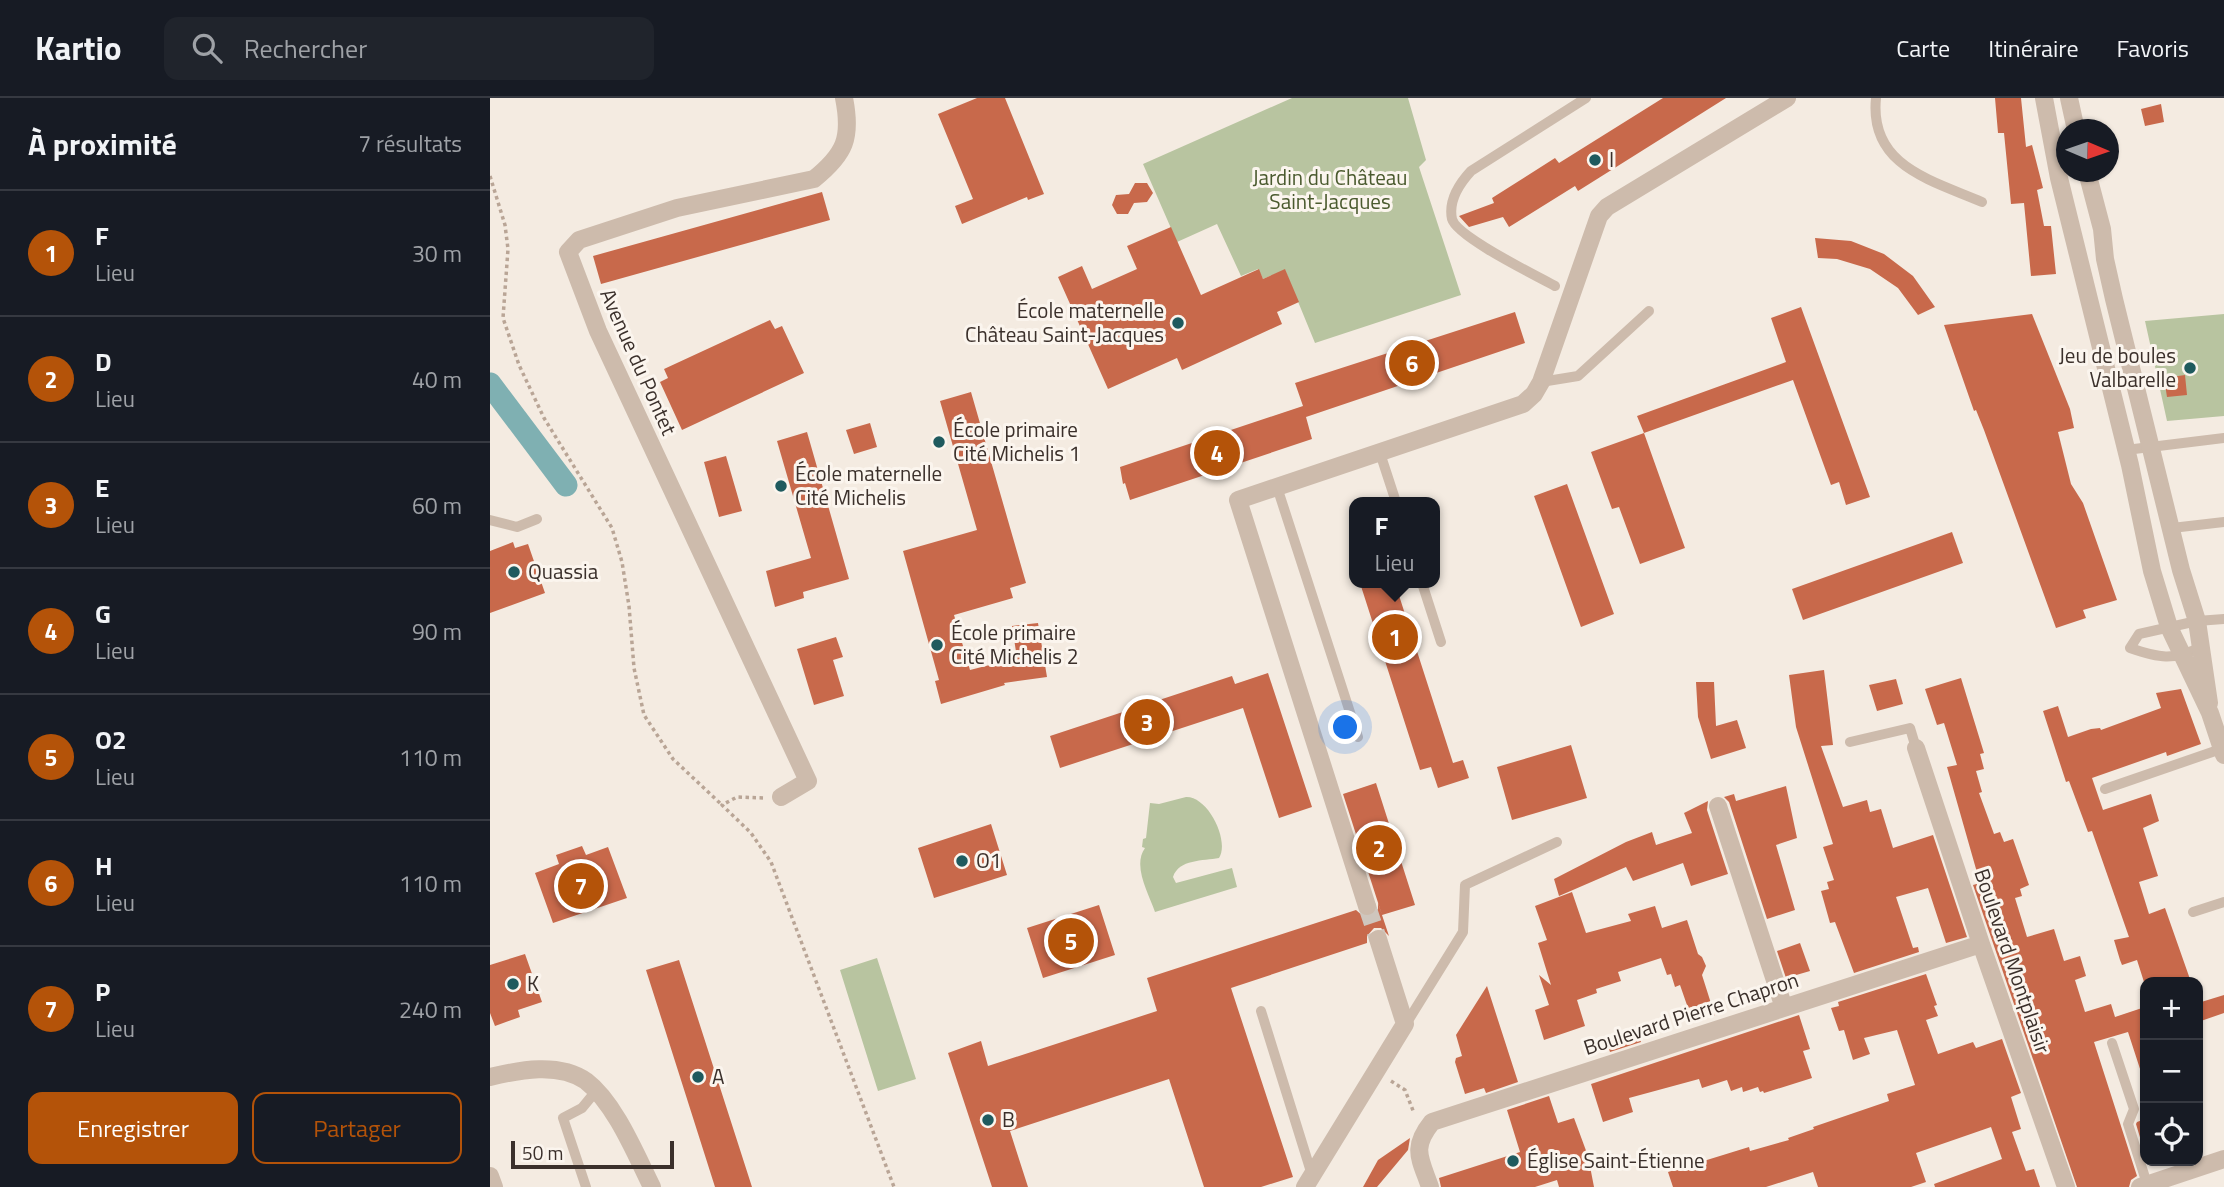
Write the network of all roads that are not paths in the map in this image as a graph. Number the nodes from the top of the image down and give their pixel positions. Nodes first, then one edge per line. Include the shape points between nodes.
1 (844, 98) edge
2 (1586, 98) edge
3 (1787, 98) edge
4 (1876, 98) edge
5 (2044, 98) edge
6 (2069, 98) edge
7 (2074, 119) edge
8 (2090, 182) edge
9 (1982, 202) dead end
10 (1555, 286) dead end
11 (1649, 311) dead end
12 (1541, 382) junction
13 (2224, 439) edge
14 (2151, 446) junction
15 (2126, 450) junction
16 (1380, 453) junction
17 (1277, 487) junction
18 (1394, 497) edge
19 (537, 519) dead end
20 (490, 520) edge
21 (2224, 522) edge
22 (2172, 528) junction
23 (1424, 588) edge
24 (2224, 619) edge
25 (2197, 621) junction
26 (2169, 627) junction
27 (1441, 642) dead end
28 (2201, 647) junction
29 (2181, 657) junction
30 (2210, 713) junction
31 (1358, 737) dead end
32 (1850, 742) dead end
33 (1916, 748) joint
34 (2223, 752) edge
35 (2105, 789) dead end
36 (781, 797) road end
37 (1718, 806) dead end
38 (1557, 842) dead end
39 (2224, 902) edge
40 (1367, 906) tunnel mouth
41 (2193, 912) dead end
42 (1378, 939) tunnel mouth
43 (1981, 944) junction
44 (1784, 1008) junction
45 (1261, 1011) dead end
46 (1405, 1024) junction
47 (2112, 1043) dead end
48 (490, 1077) edge
49 (596, 1091) junction
50 (2224, 1159) edge
51 (490, 1175) edge
52 (1309, 1181) edge
53 (2145, 1186) edge
54 (494, 1187) edge
55 (586, 1187) edge
56 (652, 1187) edge
57 (1430, 1187) edge
58 (2066, 1187) edge

1 - 36 street, Avenue du Pontet via 848,118 845,147 814,179 677,208 579,240 568,251 598,331 808,781
2 - 10 lane via 1471,171 1452,202 1452,221 1464,235
3 - 12 street via 1606,207
4 - 9 lane via 1874,118 1891,155
5 - 15 street
6 - 7 street
8 - 14 street
11 - 12 lane via 1578,376
12 - 16 street via 1523,404
13 - 14 lane
14 - 15 lane
14 - 22 street
15 - 26 street
16 - 17 street
16 - 18 lane
17 - 31 lane
17 - 40 street via 1238,500
19 - 20 lane via 517,527
21 - 22 lane
22 - 25 street
23 - 27 lane
24 - 25 lane
25 - 26 lane
25 - 28 street
26 - 29 street
26 - 29 lane via 2138,634 2130,648
28 - 29 lane
28 - 30 street
29 - 30 street
30 - 34 street
32 - 33 lane via 1910,728
33 - 43 street, Boulevard Montplaisir
34 - 35 lane
37 - 44 street
38 - 46 lane via 1465,885 1463,932
39 - 41 lane
42 - 46 street
43 - 44 street, Boulevard Pierre Chapron
43 - 58 street, Boulevard Montplaisir
44 - 57 street, Boulevard Pierre Chapron via 1432,1122 1417,1150
45 - 52 lane
46 - 52 street
47 - 53 lane via 2133,1109 2128,1124
48 - 49 street via 532,1069 564,1072
49 - 55 lane via 582,1108 563,1118
49 - 56 street via 620,1122
50 - 53 street
51 - 54 street

